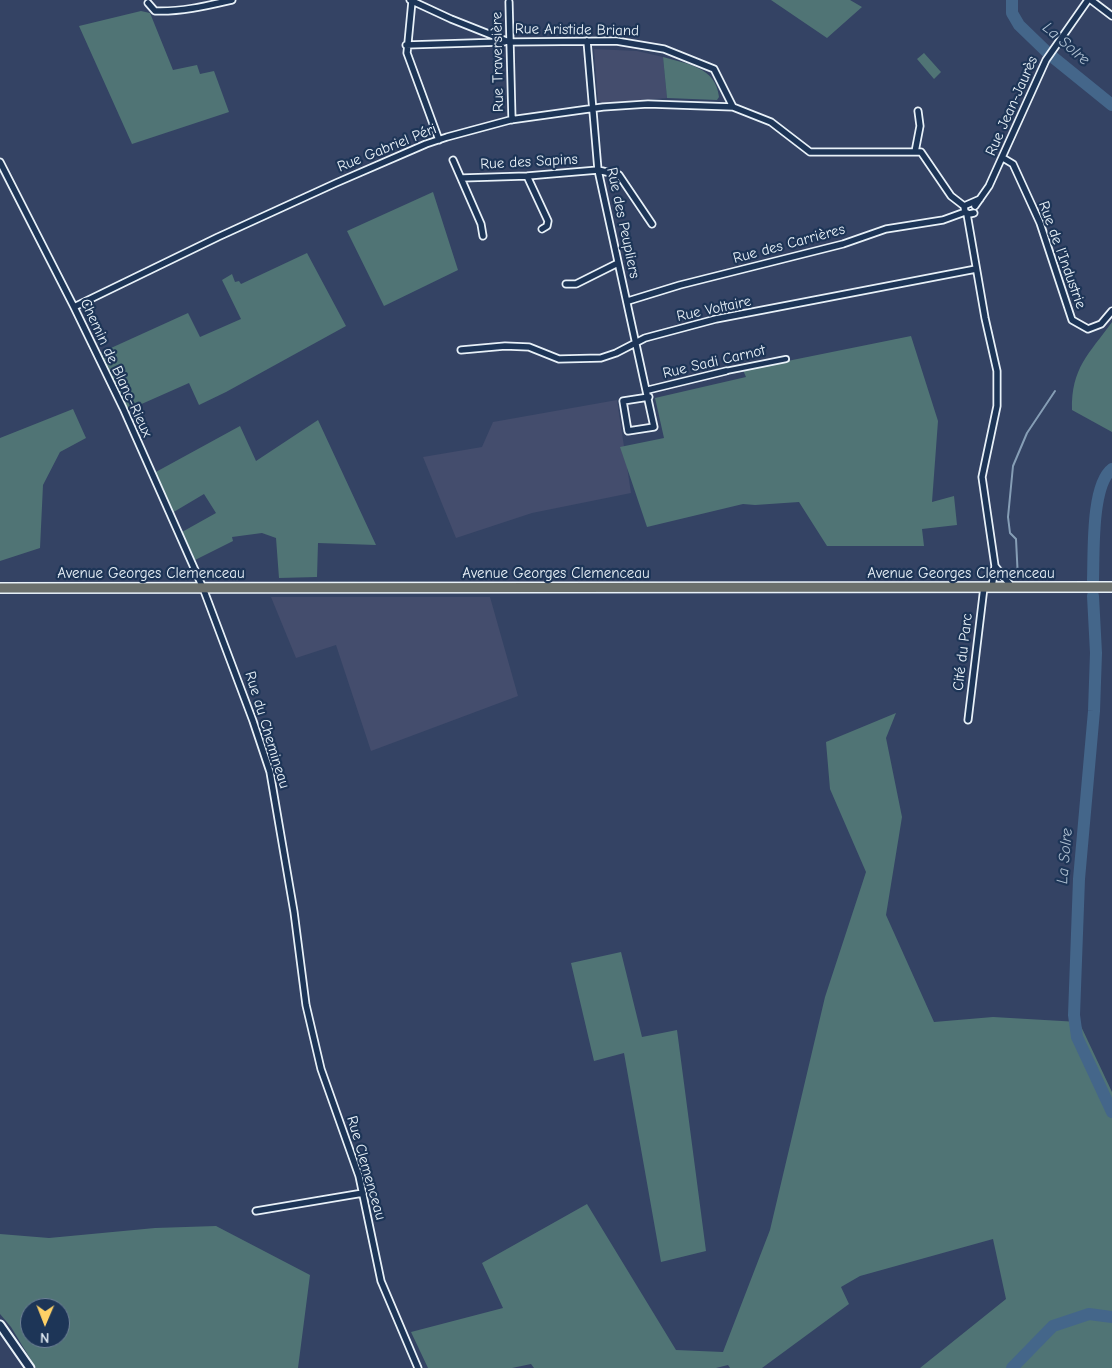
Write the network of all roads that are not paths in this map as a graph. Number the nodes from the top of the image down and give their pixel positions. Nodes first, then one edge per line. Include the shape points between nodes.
1 (232, 0) edge
2 (1088, 0) edge
3 (1092, 0) edge
4 (411, 1) edge
5 (509, 2) dead end
6 (148, 3) dead end
7 (1112, 16) edge
8 (587, 41) junction
9 (509, 42) junction
10 (406, 44) junction
11 (733, 107) junction
12 (593, 109) junction
13 (918, 111) dead end
14 (512, 120) junction
15 (439, 140) junction
16 (918, 152) junction
17 (1003, 158) junction
18 (452, 160) dead end
19 (0, 162) edge
20 (598, 170) junction
21 (527, 176) junction
22 (462, 178) junction
23 (969, 208) junction
24 (652, 224) dead end
25 (542, 229) dead end
26 (483, 236) dead end
27 (618, 263) junction
28 (976, 269) junction
29 (566, 284) dead end
30 (628, 301) junction
31 (74, 307) junction
32 (1112, 311) edge
33 (636, 342) junction
34 (461, 350) dead end
35 (786, 358) dead end
36 (726, 371) joint
37 (648, 394) junction
38 (623, 401) joint
39 (995, 566) junction
40 (988, 587) junction
41 (1012, 587) junction
42 (1112, 587) edge
43 (0, 588) edge
44 (203, 588) junction
45 (968, 720) dead end
46 (301, 972) joint
47 (363, 1193) junction
48 (256, 1212) dead end
49 (0, 1325) edge
50 (30, 1368) edge
51 (418, 1368) edge

1 - 6 street via 168,12 155,11
2 - 17 street, Rue Jean-Jaurès via 1051,52
3 - 7 street
4 - 9 street, Rue Aristide Briand
4 - 10 street
5 - 9 street, Rue Traversière
8 - 9 street, Rue Aristide Briand
8 - 11 street, Rue Aristide Briand via 644,44 709,66
8 - 12 street, Rue des Peupliers
9 - 10 street
9 - 14 street, Rue Traversière
10 - 15 street via 406,53
11 - 12 street, Rue Gabriel Péri via 648,104
11 - 16 street via 771,122 810,152
12 - 14 street, Rue Gabriel Péri
12 - 20 street, Rue des Peupliers
13 - 16 street
14 - 15 street, Rue Gabriel Péri
15 - 31 street, Rue Gabriel Péri via 227,232
16 - 23 street via 951,196
17 - 23 street, Rue Jean-Jaurès via 985,193
17 - 32 street, Rue de l'Industrie via 1014,164 1040,224 1072,320 1088,329 1100,324
18 - 22 street
19 - 31 street, Chemin de Blanc-Rieux
20 - 21 street, Rue des Sapins
20 - 24 street via 619,175
20 - 27 street, Rue des Peupliers
21 - 22 street, Rue des Sapins
21 - 25 street via 548,221
22 - 26 street via 482,224
23 - 28 street
23 - 30 street, Rue des Carrières via 957,216 886,229 843,244
27 - 29 street via 576,284
27 - 30 street, Rue des Peupliers
28 - 33 street, Rue Voltaire via 716,319
28 - 39 street via 997,370 997,406 982,477
30 - 33 street, Rue des Peupliers
31 - 44 street, Chemin de Blanc-Rieux
33 - 34 street, Rue Voltaire via 616,354 579,360 559,360 528,347
33 - 37 street, Rue des Peupliers
35 - 36 street, Rue Sadi Carnot
36 - 37 street, Rue Sadi Carnot
37 - 38 street, Rue Sadi Carnot
37 - 38 street, Rue des Peupliers via 654,427 628,431
39 - 40 street, Cité du Parc
39 - 41 street
40 - 41 main road, Avenue Georges Clemenceau
40 - 44 main road, Avenue Georges Clemenceau
40 - 45 street, Cité du Parc
41 - 42 main road, Avenue Georges Clemenceau
43 - 44 main road, Avenue Georges Clemenceau
44 - 46 street, Rue du Chemineau via 270,772 284,845
46 - 47 street, Rue Clemenceau via 322,1069
47 - 48 street
47 - 51 street, Rue Clemenceau via 382,1281
49 - 50 street

